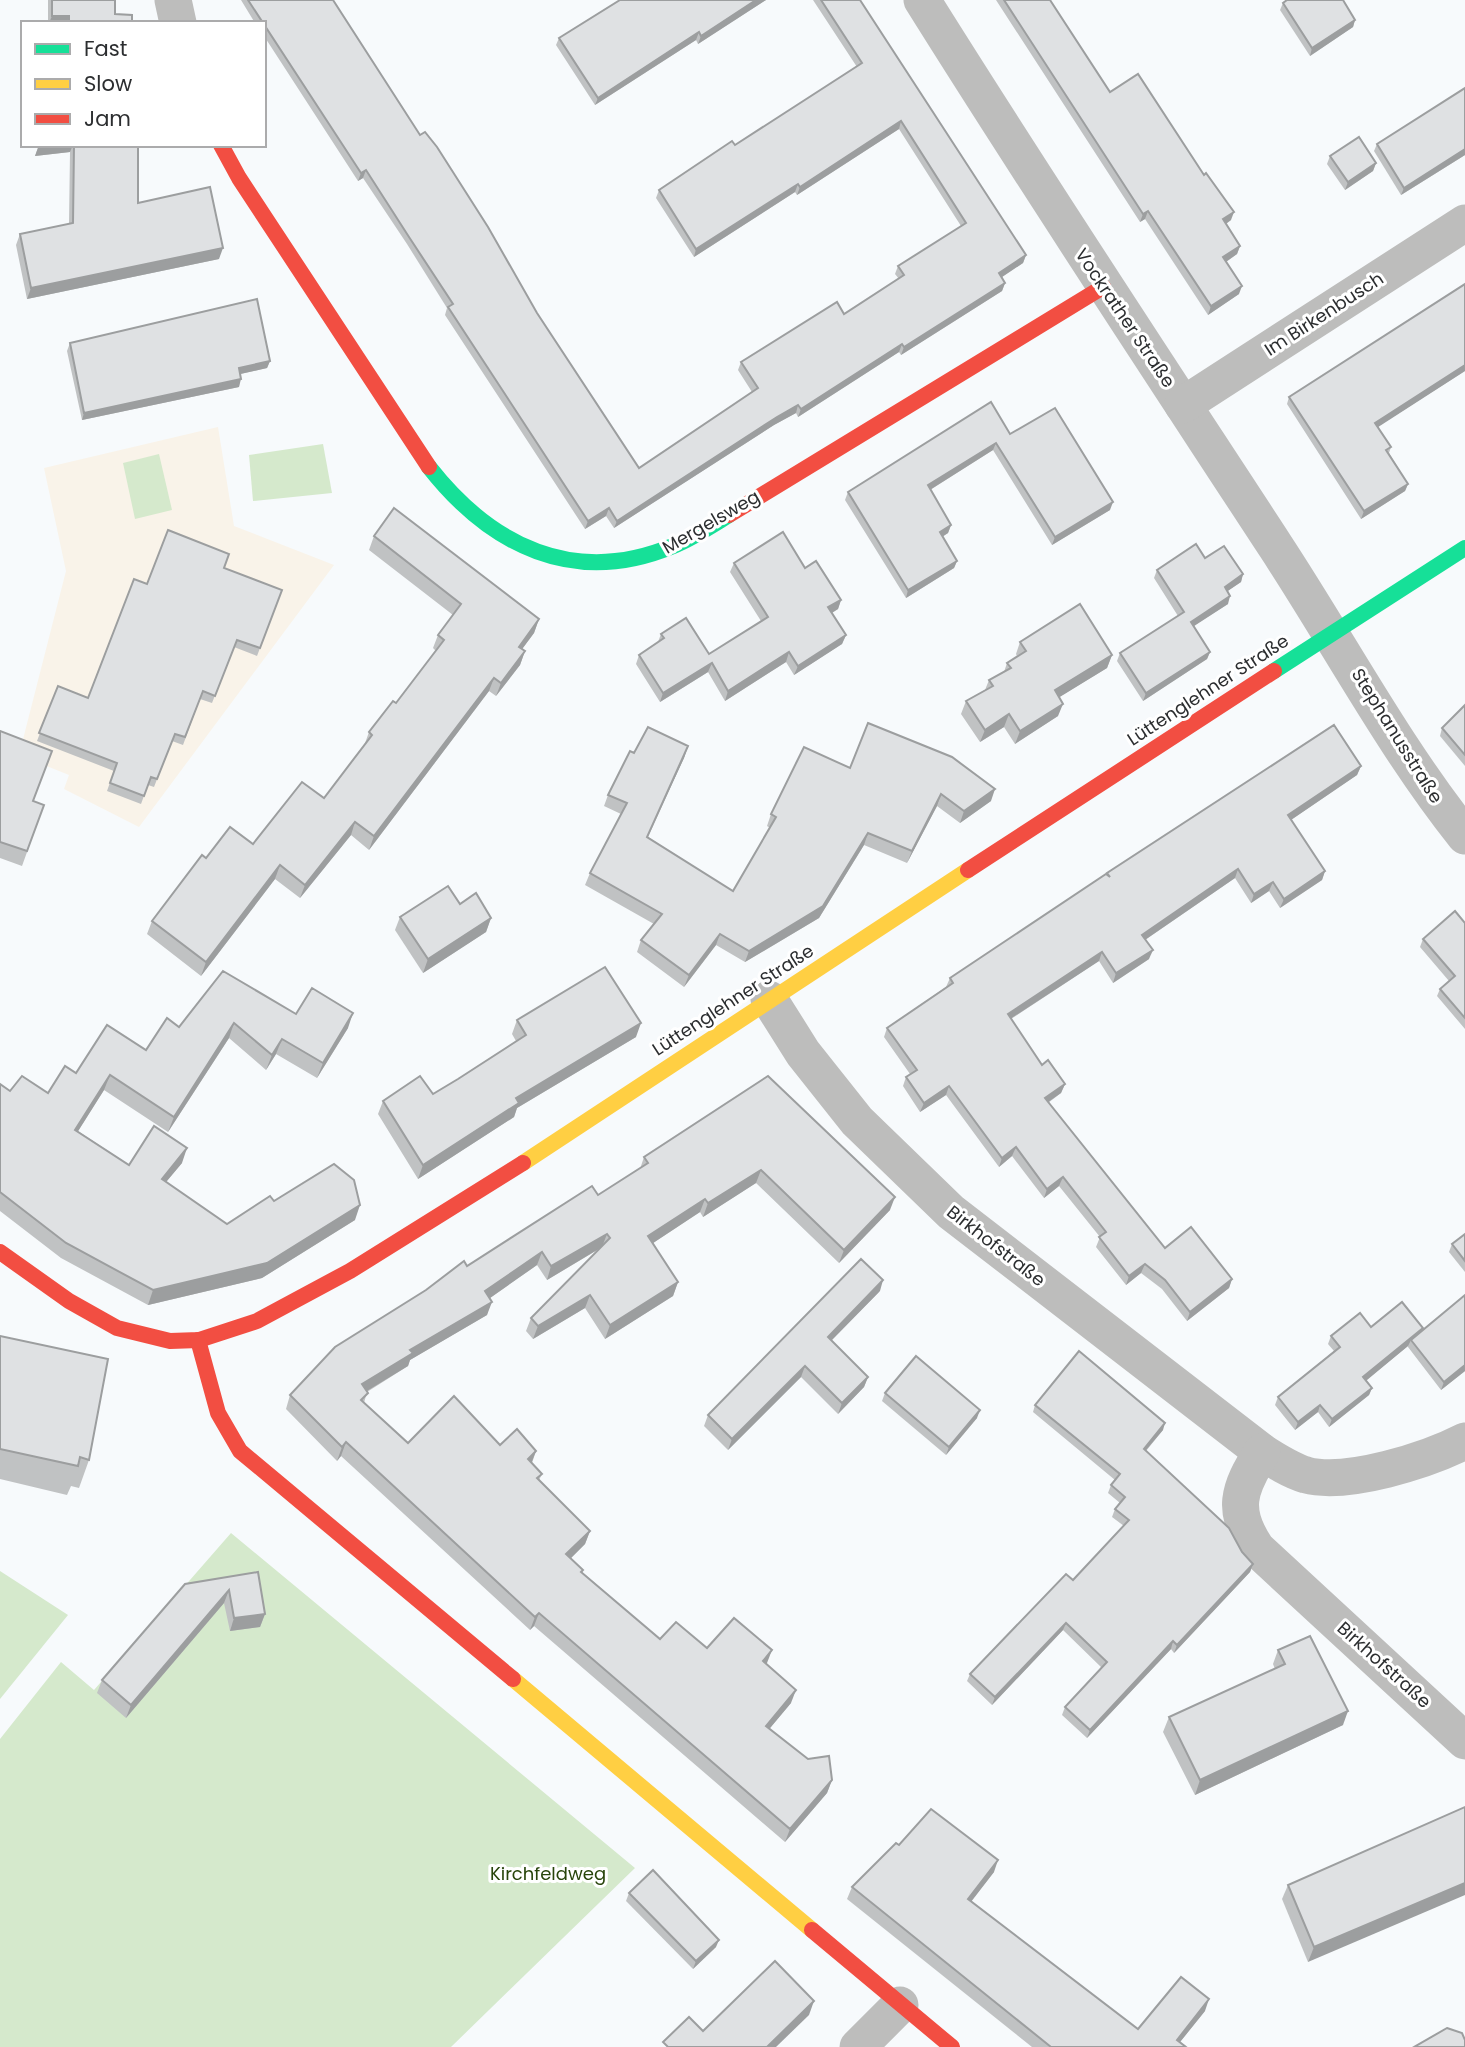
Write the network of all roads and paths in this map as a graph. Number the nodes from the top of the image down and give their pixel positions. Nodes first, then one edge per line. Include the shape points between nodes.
1 (173, 0) edge
2 (922, 0) edge
3 (178, 21) edge
4 (222, 147) edge
5 (1465, 223) edge
6 (1103, 286) junction
7 (1183, 405) junction
8 (1465, 548) edge
9 (1332, 634) junction
10 (1465, 836) edge
11 (769, 999) junction
12 (0, 1252) edge
13 (198, 1340) junction
14 (1465, 1441) edge
15 (1262, 1452) junction
16 (1465, 1741) edge
17 (900, 2005) junction
18 (858, 2047) edge
19 (952, 2047) edge

1 - 3 street
2 - 6 street, Vockrather Straße
4 - 6 street, Mergelsweg via 454,500 502,539 552,558 637,559 687,540
5 - 7 street, Im Birkenbusch
6 - 7 street, Vockrather Straße
7 - 9 street, Vockrather Straße
8 - 9 street, Lüttenglehner Straße
9 - 10 street, Stephanusstraße via 1436,799
9 - 11 street, Lüttenglehner Straße
11 - 13 street, Lüttenglehner Straße via 380,1254 260,1320
11 - 15 street, Birkhofstraße via 803,1053 857,1121 951,1212
12 - 13 street, Lüttenglehner Straße via 104,1324 156,1340
13 - 17 street via 217,1410 240,1451
14 - 15 street, Birkhofstraße via 1419,1459 1343,1476 1308,1476
15 - 16 street, Birkhofstraße via 1241,1492 1240,1514 1256,1549
17 - 18 street
17 - 19 street

